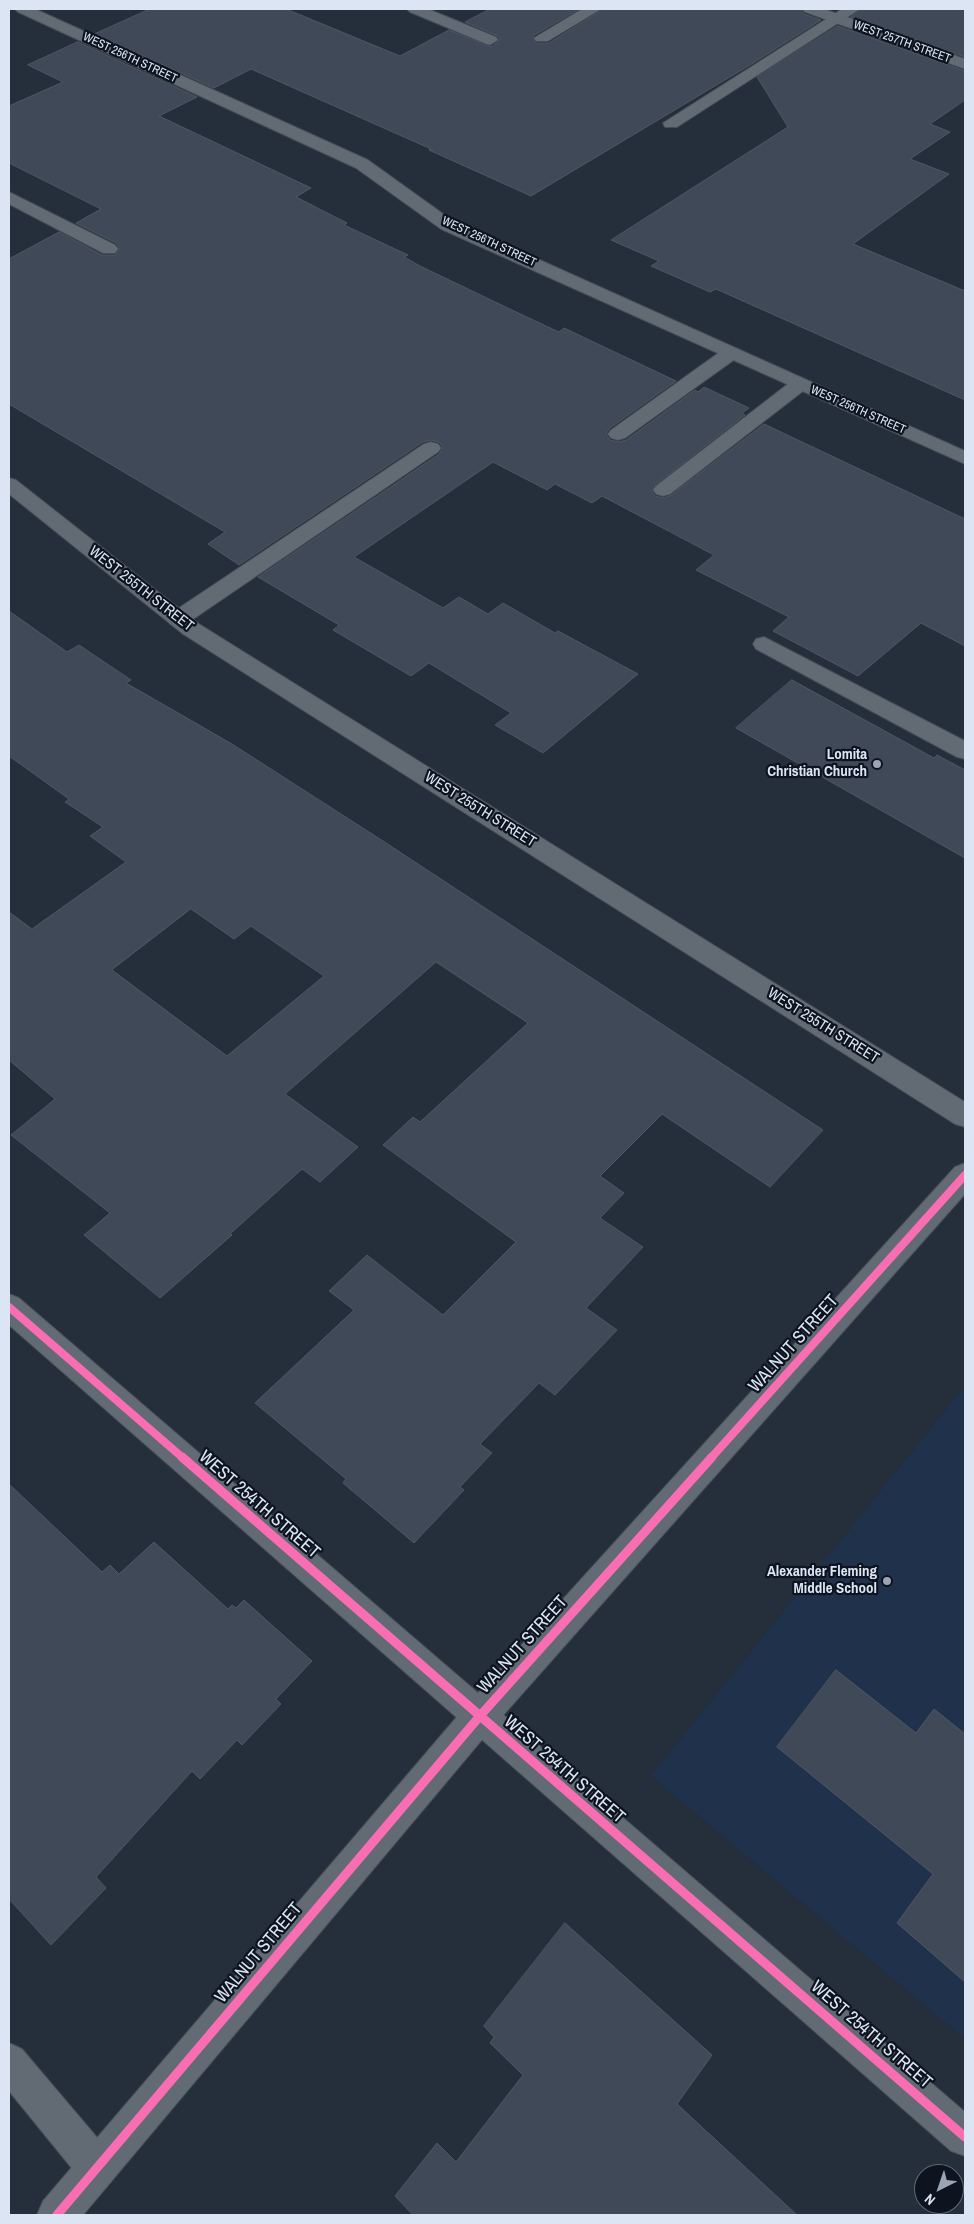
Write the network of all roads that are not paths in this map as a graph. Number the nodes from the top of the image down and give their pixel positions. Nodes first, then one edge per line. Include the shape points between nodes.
1 (23, 9) edge
2 (415, 9) edge
3 (593, 9) edge
4 (810, 9) edge
5 (852, 9) edge
6 (837, 18) junction
7 (542, 38) dead end
8 (490, 40) dead end
9 (965, 64) edge
10 (671, 123) dead end
11 (9, 198) edge
12 (109, 249) dead end
13 (731, 352) junction
14 (800, 384) junction
15 (618, 434) dead end
16 (431, 448) dead end
17 (965, 458) edge
18 (9, 484) edge
19 (663, 490) dead end
20 (178, 618) junction
21 (764, 644) dead end
22 (965, 751) edge
23 (965, 1116) edge
24 (965, 1175) edge
25 (9, 1307) edge
26 (480, 1717) junction
27 (9, 2062) edge
28 (965, 2137) edge
29 (97, 2168) junction
30 (57, 2215) edge

1 - 13 street, WEST 256TH STREET via 362,164 447,225
2 - 8 street
3 - 7 street
4 - 6 street, WEST 257TH STREET
5 - 6 street
6 - 9 street, WEST 257TH STREET
6 - 10 street
11 - 12 street
13 - 14 street, WEST 256TH STREET
13 - 15 street
14 - 17 street, WEST 256TH STREET
14 - 19 street
16 - 20 street
18 - 20 street, WEST 255TH STREET
20 - 23 street, WEST 255TH STREET
21 - 22 street
24 - 26 street, WALNUT STREET
25 - 26 street, WEST 254TH STREET
26 - 28 street, WEST 254TH STREET
26 - 29 street, WALNUT STREET
27 - 29 street
29 - 30 street, WALNUT STREET

